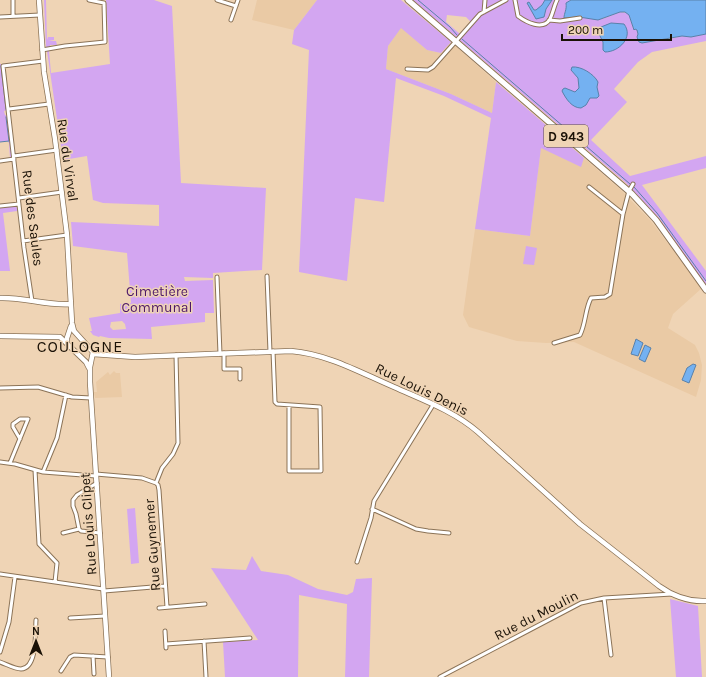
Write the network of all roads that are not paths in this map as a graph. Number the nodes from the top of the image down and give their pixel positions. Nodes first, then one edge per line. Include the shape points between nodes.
1 (13, 0) edge
2 (39, 0) edge
3 (89, 0) edge
4 (217, 0) edge
5 (238, 0) edge
6 (408, 0) edge
7 (496, 0) edge
8 (506, 0) edge
9 (515, 0) edge
10 (557, 0) edge
11 (485, 1) edge
12 (236, 6) junction
13 (496, 6) junction
14 (484, 12) junction
15 (40, 15) junction
16 (13, 16) junction
17 (0, 17) edge
18 (580, 18) dead end
19 (231, 20) dead end
20 (549, 20) junction
21 (456, 41) junction
22 (42, 50) junction
23 (43, 61) junction
24 (407, 69) dead end
25 (49, 104) junction
26 (9, 109) junction
27 (57, 150) junction
28 (14, 157) junction
29 (0, 161) edge
30 (633, 184) dead end
31 (589, 187) dead end
32 (629, 191) junction
33 (62, 192) junction
34 (19, 198) junction
35 (19, 204) junction
36 (0, 206) edge
37 (623, 214) junction
38 (68, 235) junction
39 (23, 241) junction
40 (267, 276) dead end
41 (217, 277) dead end
42 (706, 290) edge
43 (0, 298) edge
44 (32, 301) junction
45 (70, 304) junction
46 (72, 323) junction
47 (76, 334) junction
48 (68, 335) junction
49 (0, 336) edge
50 (67, 342) junction
51 (554, 343) dead end
52 (271, 352) junction
53 (222, 354) junction
54 (176, 355) junction
55 (92, 356) junction
56 (84, 359) junction
57 (90, 370) junction
58 (240, 379) dead end
59 (0, 388) edge
60 (66, 395) junction
61 (91, 398) junction
62 (289, 405) junction
63 (433, 405) junction
64 (20, 439) junction
65 (0, 462) edge
66 (10, 463) junction
67 (35, 470) junction
68 (43, 472) junction
69 (96, 475) junction
70 (97, 483) junction
71 (156, 483) junction
72 (372, 509) junction
73 (78, 529) junction
74 (100, 533) junction
75 (449, 533) dead end
76 (63, 534) dead end
77 (358, 562) dead end
78 (0, 574) edge
79 (15, 576) junction
80 (55, 582) junction
81 (165, 586) junction
82 (104, 590) junction
83 (672, 594) junction
84 (604, 598) junction
85 (706, 601) edge
86 (205, 604) dead end
87 (167, 607) junction
88 (159, 608) dead end
89 (105, 616) junction
90 (70, 618) dead end
91 (36, 620) dead end
92 (165, 631) dead end
93 (250, 638) dead end
94 (204, 641) junction
95 (0, 652) edge
96 (611, 655) dead end
97 (93, 656) junction
98 (108, 657) junction
99 (0, 662) edge
100 (61, 671) dead end
101 (94, 674) dead end
102 (109, 677) edge
103 (206, 677) edge
104 (440, 677) edge

1 - 16 street
2 - 15 street, Rue du Virval
3 - 22 street via 104,3 105,42
4 - 12 street
5 - 12 street
6 - 21 main road, D 943
7 - 13 street
8 - 13 street
9 - 20 street via 517,13 523,20 540,25
10 - 20 street
11 - 14 street
12 - 19 street
13 - 14 street
14 - 21 street
15 - 16 street
15 - 22 street, Rue du Virval
16 - 17 street
18 - 20 street
21 - 24 street via 428,70
21 - 32 main road, D 943
22 - 23 street, Rue du Virval
23 - 25 street, Rue du Virval
23 - 26 street, Rue des Saules via 3,66
25 - 26 street
25 - 27 street, Rue du Virval
26 - 28 street, Rue des Saules
27 - 28 street
27 - 33 street, Rue du Virval
28 - 29 street
28 - 34 street, Rue des Saules
30 - 32 street
31 - 37 street
32 - 37 street
32 - 42 main road, D 943 via 656,220
33 - 34 street
33 - 38 street, Rue du Virval
34 - 35 street, Rue des Saules
35 - 36 street
35 - 39 street, Rue des Saules
37 - 51 street via 610,294 605,298 592,298 588,303 580,335
38 - 39 street
38 - 45 street, Rue du Virval
39 - 44 street, Rue des Saules
40 - 52 street
41 - 53 street
43 - 44 street
44 - 45 street
45 - 46 street, Rue du Virval
46 - 47 street, Rue du Virval
46 - 48 street, Rue du Virval
47 - 48 street
47 - 55 street via 92,350
48 - 50 street, Rue du Virval
49 - 50 street via 57,336
50 - 56 street, Rue Louis Clipet
52 - 53 street, Rue Louis Denis
52 - 62 street via 275,402
52 - 63 street, Rue Louis Denis via 300,352 329,359
53 - 54 street, Rue Louis Denis
53 - 58 street via 224,369 240,369
54 - 55 street, Rue Louis Denis
54 - 71 street via 178,443
55 - 56 street
55 - 57 street, Rue Louis Clipet
56 - 57 street, Rue Louis Clipet
57 - 61 street, Rue Louis Clipet
59 - 60 street via 38,387
60 - 61 street
60 - 68 street via 57,438
61 - 69 street, Rue Louis Clipet
62 - 62 street via 320,407 321,471 290,471
63 - 72 street via 380,490
63 - 83 street, Rue Louis Denis via 472,426 580,524
64 - 64 street via 13,424 28,419
64 - 66 street
65 - 66 street
66 - 67 street
67 - 68 street
67 - 80 street via 39,544 57,563
68 - 69 street
69 - 70 street, Rue Louis Clipet
69 - 71 street via 144,478
70 - 73 street via 73,500 72,506
70 - 74 street, Rue Louis Clipet
71 - 81 street, Rue Guynemer via 159,490
72 - 75 street via 416,529
72 - 77 street
73 - 74 street
73 - 76 street
74 - 82 street, Rue Louis Clipet
78 - 79 street
79 - 80 street
79 - 95 street via 9,622
80 - 82 street
81 - 82 street
81 - 87 street, Rue Guynemer
82 - 89 street, Rue Louis Clipet
83 - 84 street, Rue du Moulin
83 - 85 street, Rue Louis Denis via 691,600
84 - 96 street
84 - 104 street, Rue du Moulin via 573,607
86 - 87 street
87 - 88 street
89 - 90 street
89 - 98 street, Rue Louis Clipet
91 - 99 street via 33,658 28,666 20,669
92 - 94 street via 166,646
93 - 94 street
94 - 103 street
97 - 98 street
97 - 100 street via 72,655
97 - 101 street
98 - 102 street, Rue Louis Clipet

